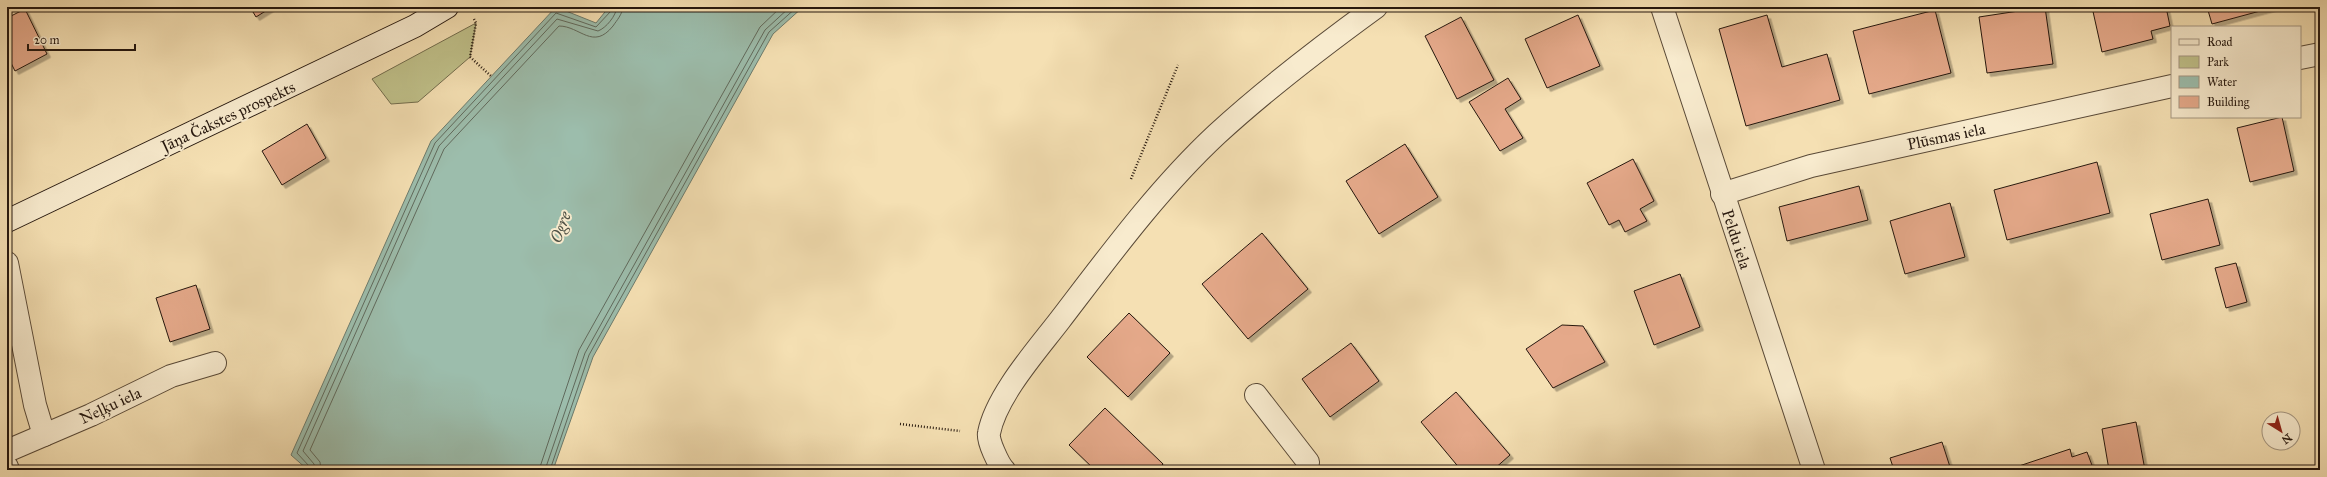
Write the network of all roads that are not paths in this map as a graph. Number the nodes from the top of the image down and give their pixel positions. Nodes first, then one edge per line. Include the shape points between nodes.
1 (447, 7) edge
2 (1376, 7) edge
3 (1662, 7) edge
4 (2320, 54) edge
5 (2301, 58) edge
6 (2171, 86) edge
7 (1722, 194) junction
8 (7, 221) edge
9 (7, 263) edge
10 (215, 363) dead end
11 (1256, 395) dead end
12 (44, 435) junction
13 (7, 451) edge
14 (7, 466) edge
15 (1003, 469) edge
16 (8, 470) edge
17 (1307, 470) edge
18 (1814, 470) edge

1 - 8 street, Jāņa Čakstes prospekts via 415,26
2 - 15 street via 1266,91 1216,135 1122,238 1025,365 996,412 988,435
3 - 7 street, Peldu iela
4 - 5 street
6 - 7 street, Plūsmas iela via 1811,166
7 - 18 street, Peldu iela
9 - 12 street via 35,405
10 - 12 street, Neļķu iela via 171,376
11 - 17 street via 1308,462
12 - 13 street, Neļķu iela
14 - 16 street

